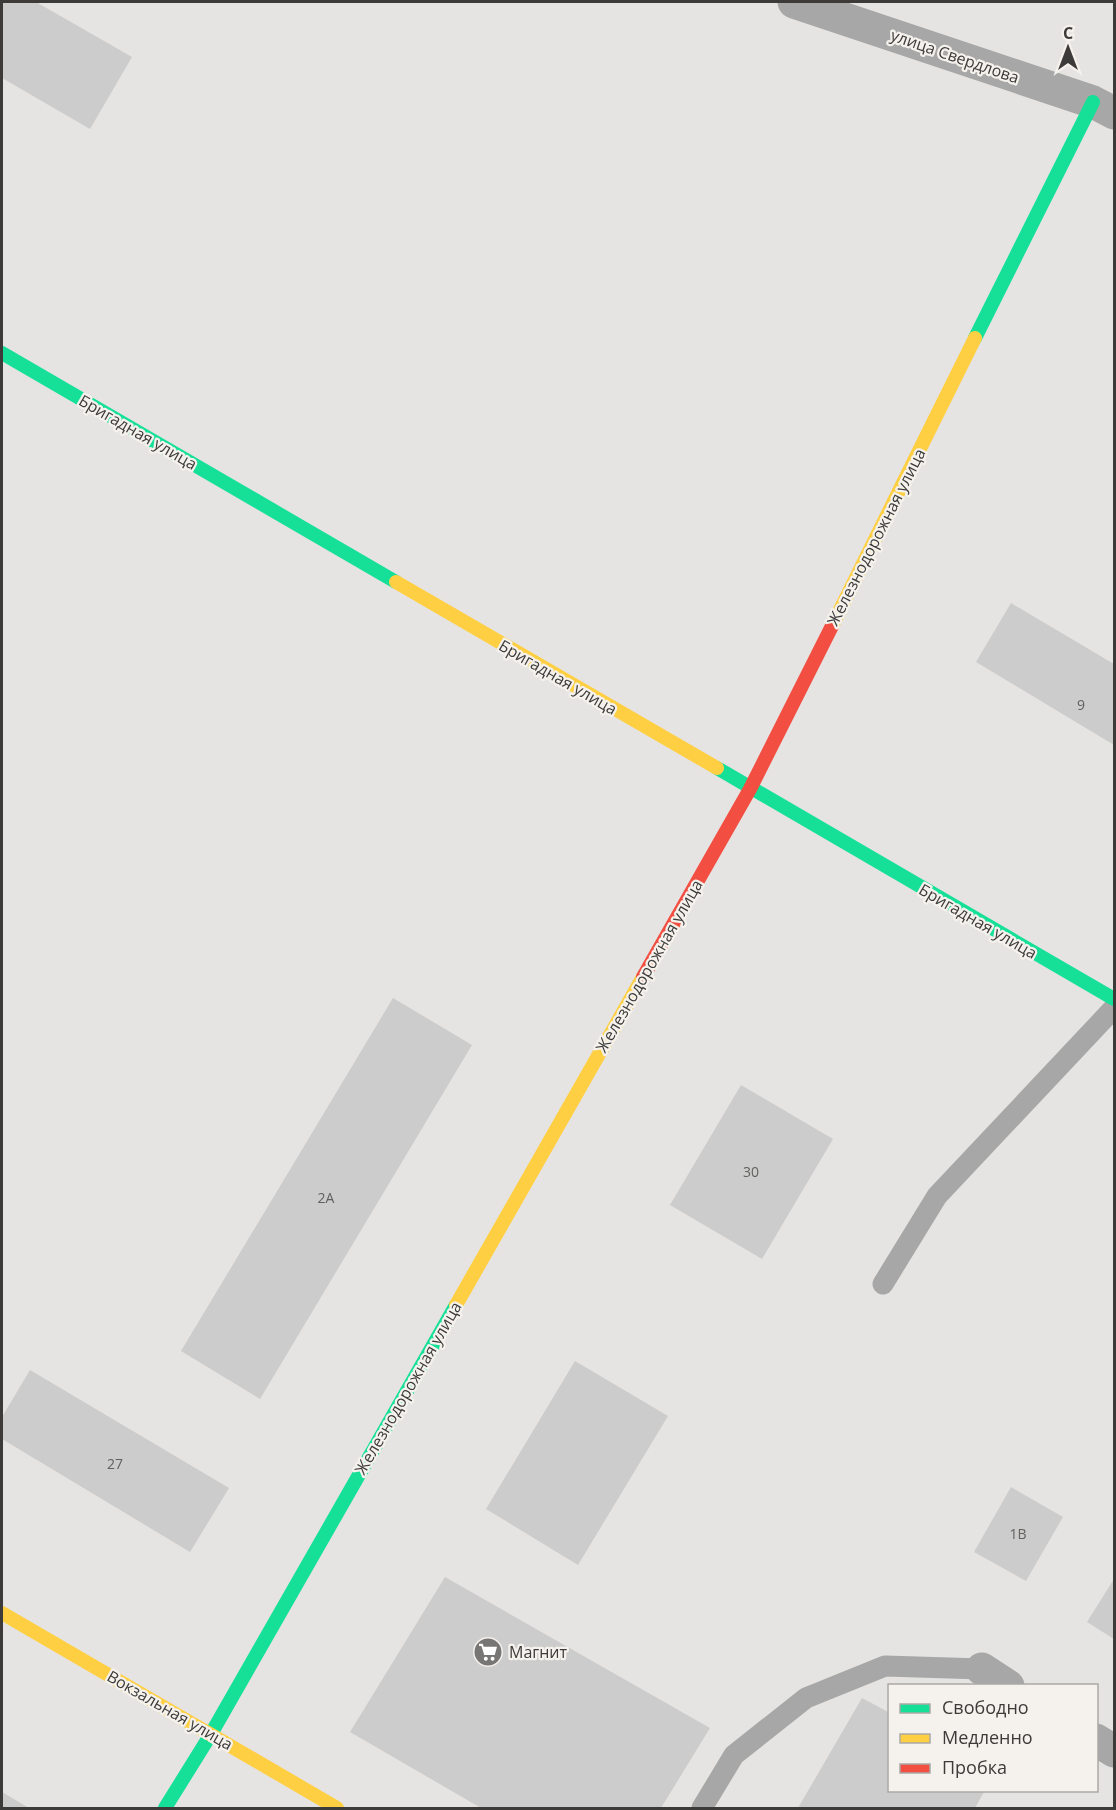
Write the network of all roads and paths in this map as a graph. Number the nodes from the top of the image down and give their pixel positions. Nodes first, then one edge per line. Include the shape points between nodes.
1 (794, 2) edge
2 (1104, 107) edge
3 (2, 353) edge
4 (750, 789) junction
5 (1114, 999) edge
6 (1114, 1008) edge
7 (883, 1284) dead end
8 (2, 1613) edge
9 (995, 1677) edge
10 (211, 1734) junction
11 (1098, 1741) edge
12 (1114, 1751) edge
13 (165, 1809) edge
14 (337, 1809) edge
15 (702, 1809) edge

1 - 2 street, улица Свердлова
2 - 4 street, Железнодорожная улица
3 - 4 street, Бригадная улица
4 - 5 street, Бригадная улица
4 - 10 street, Железнодорожная улица
6 - 7 lane via 937,1196
8 - 10 street, Вокзальная улица
9 - 15 lane via 885,1666 806,1698 734,1755
10 - 13 street, Железнодорожная улица
10 - 14 street, Вокзальная улица
11 - 12 street

